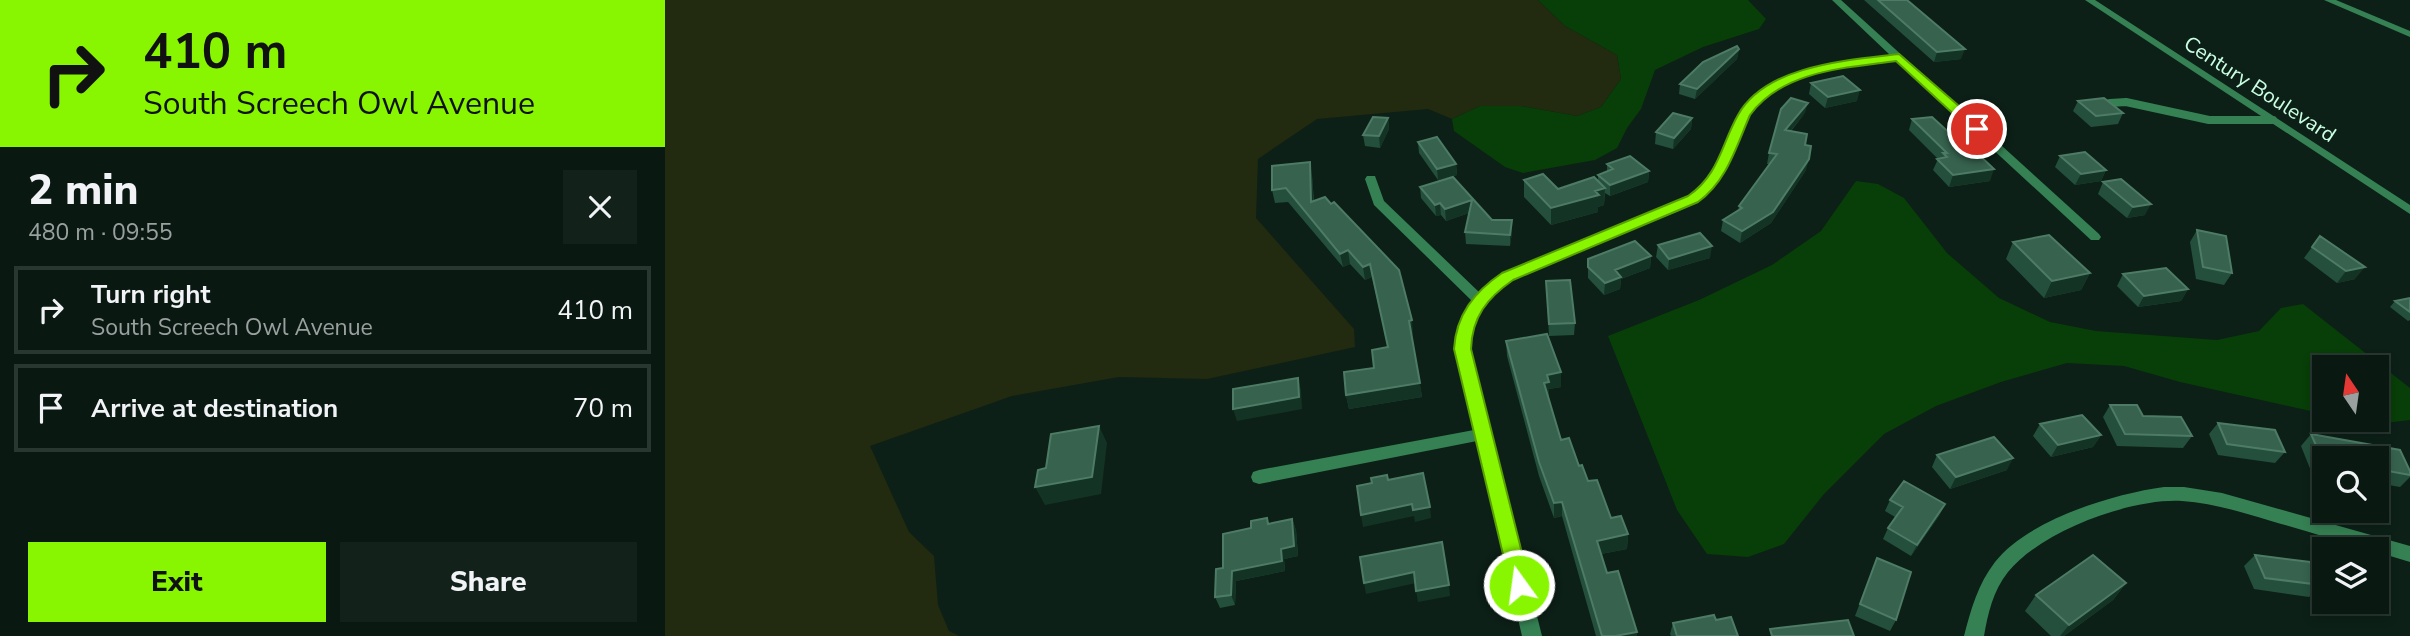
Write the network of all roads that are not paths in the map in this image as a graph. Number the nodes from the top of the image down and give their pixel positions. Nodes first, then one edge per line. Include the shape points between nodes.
1 (1836, 0) edge
2 (2089, 0) edge
3 (2328, 0) edge
4 (2410, 34) edge
5 (1899, 57) junction
6 (2110, 103) edge
7 (2273, 121) junction
8 (1371, 179) dead end
9 (2410, 210) edge
10 (2095, 237) dead end
11 (1479, 300) junction
12 (1483, 434) junction
13 (1259, 477) dead end
14 (2410, 554) edge
15 (1532, 636) edge
16 (1974, 636) edge

1 - 5 street
2 - 7 street, Century Boulevard
3 - 4 street
5 - 10 street
5 - 11 street via 1815,70 1779,83 1744,114 1716,179 1693,199 1508,276
6 - 7 lane via 2126,102 2209,120
7 - 9 street, Century Boulevard
8 - 11 street via 1378,202
11 - 12 street via 1464,331 1463,349
12 - 13 street
12 - 15 street
14 - 16 street via 2218,499 2183,494 2141,497 2060,524 2025,544 1987,590

